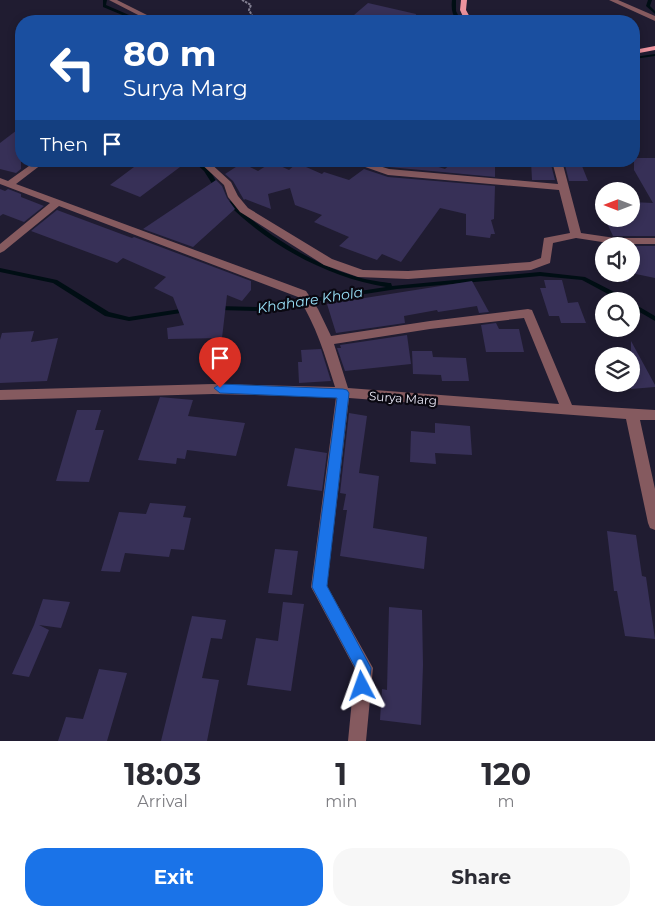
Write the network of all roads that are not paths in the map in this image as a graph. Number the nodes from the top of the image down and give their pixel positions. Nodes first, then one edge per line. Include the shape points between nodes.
1 (112, 0) edge
2 (464, 0) edge
3 (612, 0) edge
4 (144, 15) edge
5 (466, 15) edge
6 (655, 19) edge
7 (655, 48) edge
8 (640, 51) edge
9 (31, 167) edge
10 (209, 167) edge
11 (372, 167) edge
12 (559, 167) edge
13 (4, 182) edge
14 (564, 187) junction
15 (58, 202) junction
16 (576, 235) junction
17 (655, 241) edge
18 (0, 250) edge
19 (327, 341) junction
20 (343, 393) junction
21 (0, 396) edge
22 (568, 410) junction
23 (632, 414) junction
24 (655, 415) edge
25 (655, 523) edge
26 (358, 741) edge

1 - 4 street
2 - 5 main road
3 - 6 street
7 - 8 main road
9 - 13 street
10 - 16 street via 228,184 233,197 244,210 328,262 362,274 408,275 531,266 546,260 548,240
11 - 14 street via 388,172
12 - 14 street
13 - 15 street
14 - 16 street
15 - 18 street
15 - 19 street via 302,294
16 - 17 street via 595,239
19 - 20 street
19 - 22 street via 430,324 528,314
20 - 21 street, Surya Marg via 220,388
20 - 22 street, Surya Marg
20 - 26 street via 319,587 364,668
22 - 23 street, Surya Marg
23 - 24 street, Surya Marg
23 - 25 street

